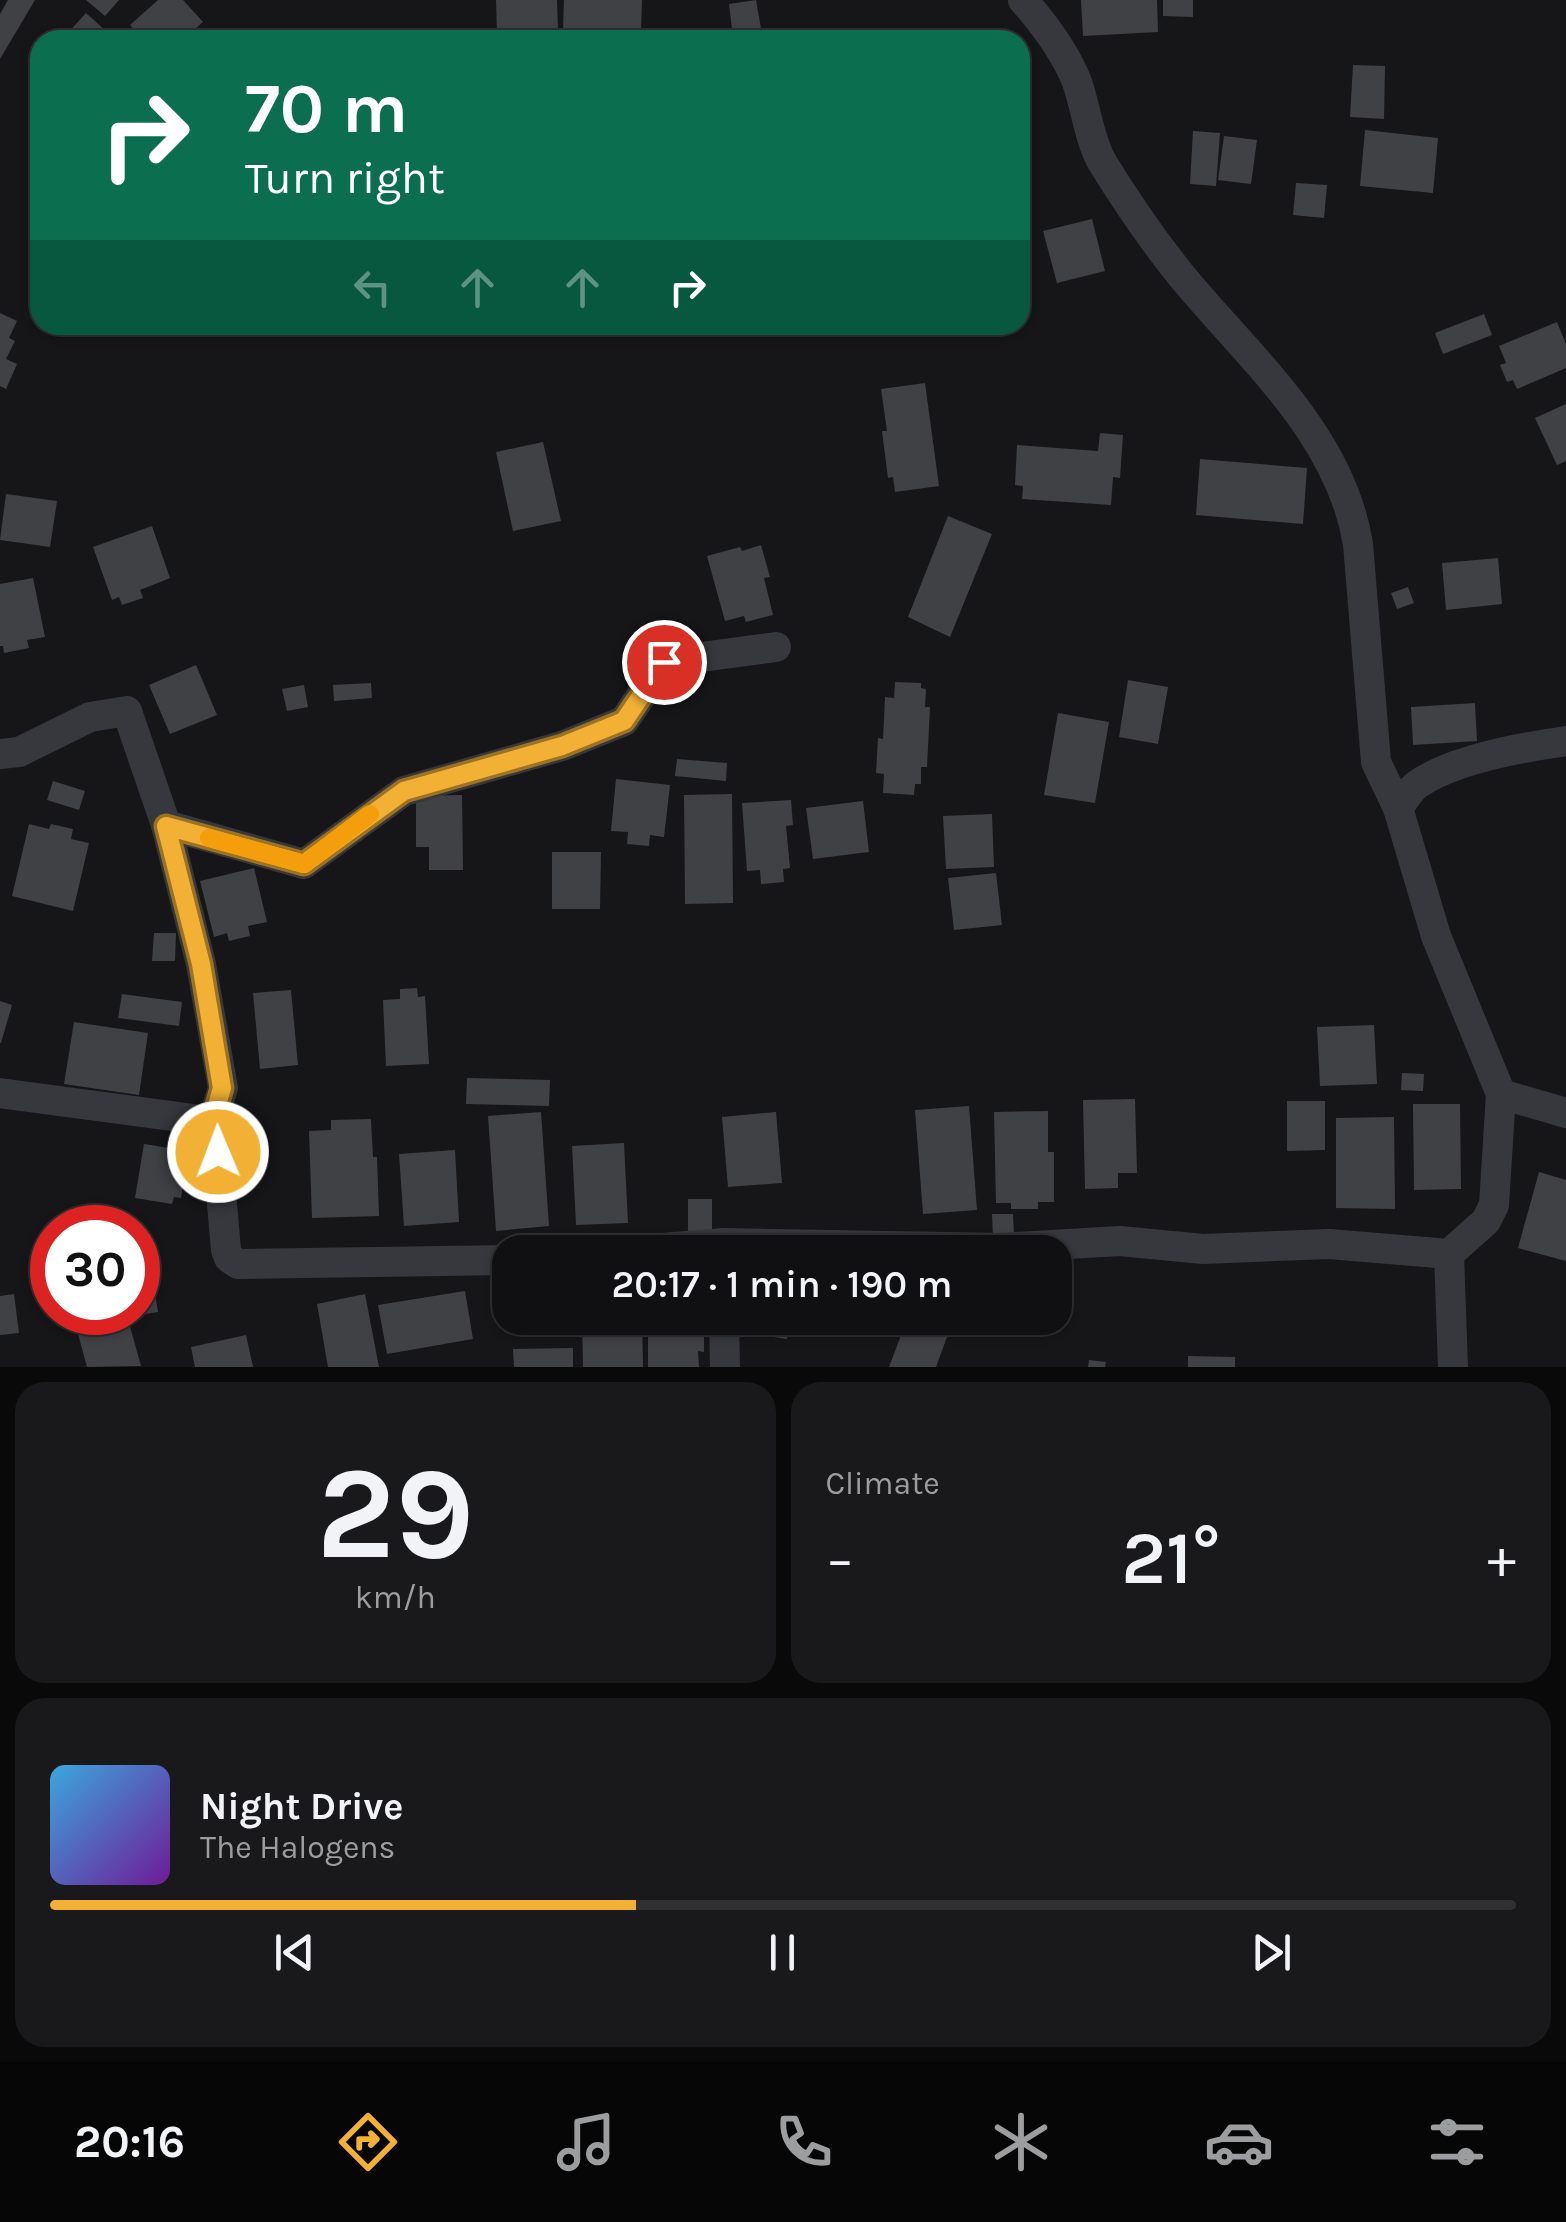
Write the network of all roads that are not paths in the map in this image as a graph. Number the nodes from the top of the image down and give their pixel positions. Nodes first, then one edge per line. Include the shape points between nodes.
1 (1023, 0) edge
2 (776, 646) dead end
3 (1566, 741) edge
4 (0, 754) edge
5 (1398, 808) junction
6 (166, 826) junction
7 (0, 1093) edge
8 (1501, 1094) junction
9 (1566, 1113) edge
10 (211, 1126) junction
11 (1072, 1244) edge
12 (1449, 1254) junction
13 (492, 1260) edge
14 (724, 1335) edge
15 (724, 1367) edge
16 (1453, 1367) edge

1 - 5 street via 1076,80 1100,157 1152,238 1255,356 1338,476 1358,544 1376,762
2 - 6 street via 664,662 624,721 562,746 404,791 304,864
3 - 5 street via 1515,748 1442,772 1416,785
4 - 6 street via 20,752 90,717 127,711
5 - 8 street via 1436,936
6 - 10 street via 201,964 222,1088
7 - 10 street
8 - 9 street
8 - 12 street via 1494,1205
10 - 13 street via 232,1262
11 - 12 street via 1329,1244
12 - 16 street
14 - 15 street

